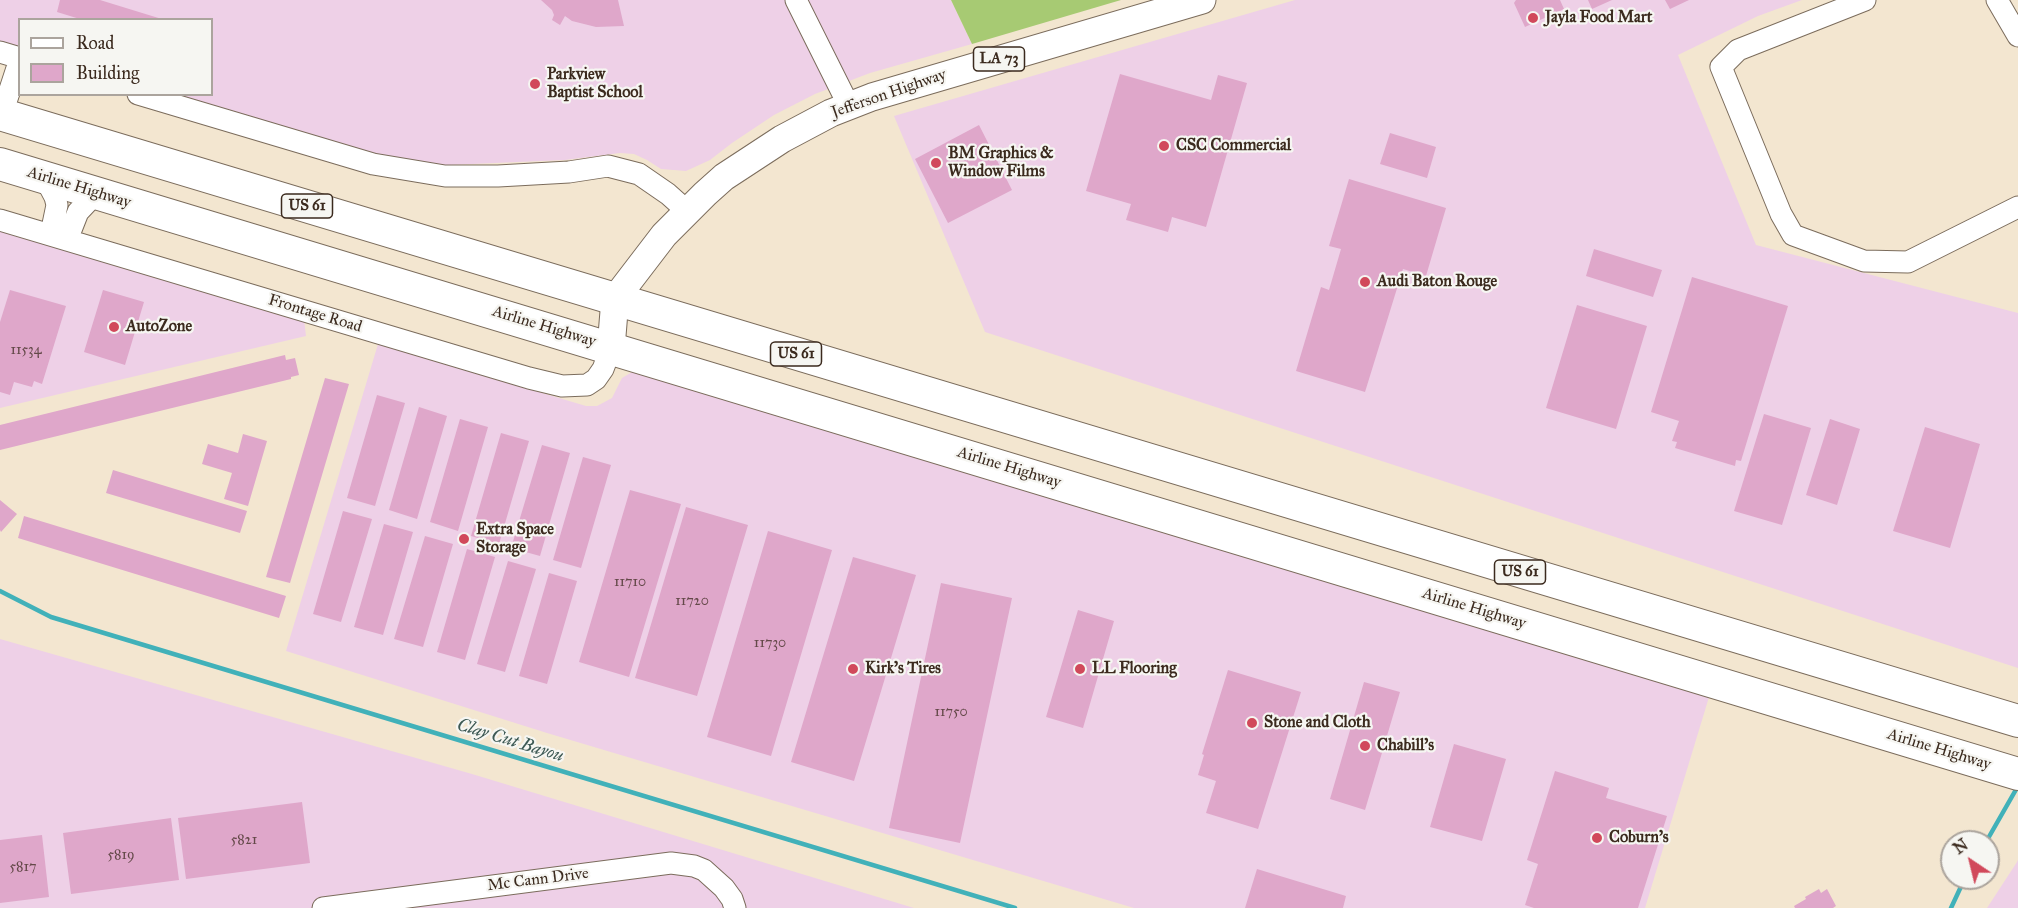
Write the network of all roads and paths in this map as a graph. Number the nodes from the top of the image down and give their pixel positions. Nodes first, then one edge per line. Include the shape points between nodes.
1 (796, 0) edge
2 (1202, 0) edge
3 (1865, 0) edge
4 (1997, 0) edge
5 (2018, 36) edge
6 (0, 52) edge
7 (18, 58) edge
8 (18, 65) edge
9 (145, 96) edge
10 (849, 106) junction
11 (1, 119) edge
12 (18, 174) edge
13 (96, 193) junction
14 (2018, 207) edge
15 (687, 211) junction
16 (0, 220) edge
17 (59, 237) junction
18 (615, 299) junction
19 (612, 348) junction
20 (976, 408) junction
21 (958, 453) junction
22 (1355, 522) junction
23 (1337, 568) junction
24 (1681, 620) junction
25 (1665, 667) junction
26 (2004, 717) edge
27 (2018, 774) edge
28 (322, 908) edge
29 (735, 908) edge

1 - 10 street
2 - 10 main road, Jefferson Highway / LA 73
3 - 14 street via 1738,50 1721,67 1793,235 1864,261 1908,262
4 - 5 street
6 - 7 street
8 - 11 street
9 - 15 street via 373,164 445,176 568,172 608,166 639,174
10 - 15 main road, Jefferson Highway / LA 73 via 805,125 755,155
11 - 18 highway, US 61 via 77,137
12 - 13 highway, Airline Highway
12 - 17 street via 55,197
13 - 17 street
13 - 19 highway, Airline Highway
15 - 18 main road, Jefferson Highway / LA 73
16 - 17 street, Frontage Road
17 - 19 street, Frontage Road via 562,386 587,385 596,379
18 - 19 main road
18 - 20 highway, US 61
19 - 21 highway, Airline Highway
20 - 21 highway
20 - 22 highway, US 61
21 - 23 highway, Airline Highway
22 - 23 highway
22 - 24 highway, US 61
23 - 25 highway, Airline Highway
24 - 25 highway
24 - 26 highway, US 61
25 - 27 highway, Airline Highway
28 - 29 street, Mc Cann Drive via 671,863 704,870 724,888

